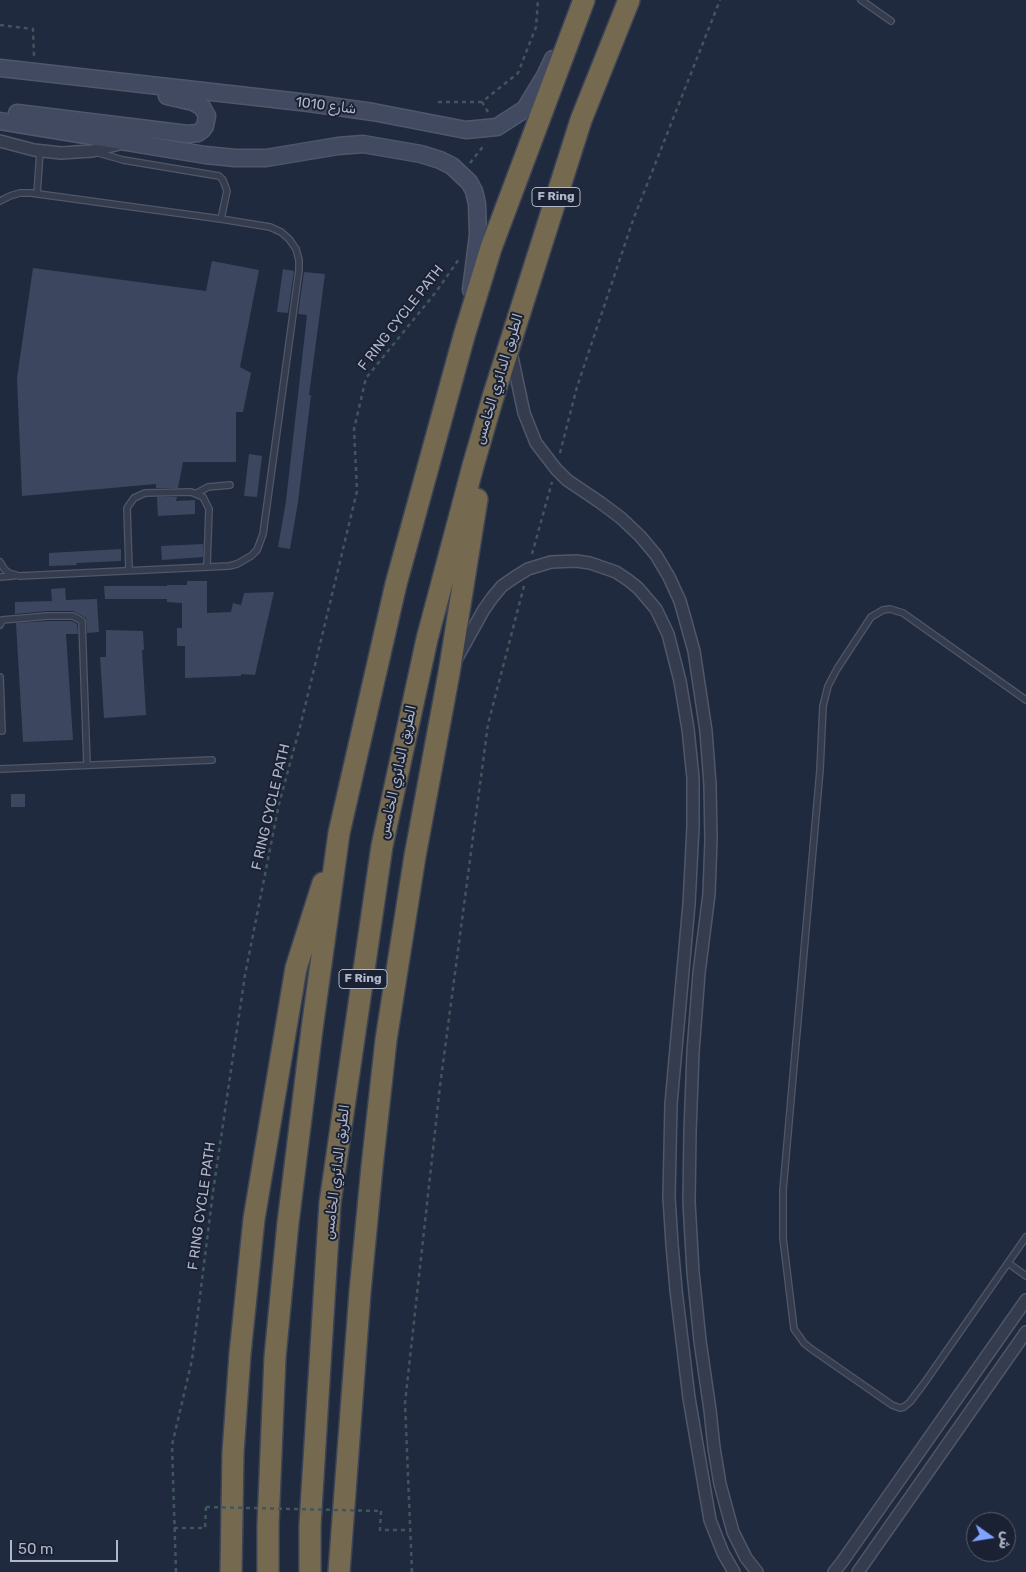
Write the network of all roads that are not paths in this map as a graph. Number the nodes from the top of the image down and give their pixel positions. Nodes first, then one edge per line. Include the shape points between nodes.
1 (579, 0) edge
2 (584, 0) edge
3 (630, 0) edge
4 (861, 0) edge
5 (890, 20) dead end
6 (0, 68) edge
7 (35, 72) junction
8 (0, 111) edge
9 (0, 121) edge
10 (0, 141) edge
11 (126, 142) junction
12 (40, 151) junction
13 (92, 151) junction
14 (37, 194) junction
15 (0, 202) edge
16 (221, 219) junction
17 (464, 336) junction
18 (509, 341) junction
19 (493, 397) junction
20 (230, 485) dead end
21 (197, 494) junction
22 (1, 565) edge
23 (207, 566) junction
24 (129, 570) junction
25 (15, 575) junction
26 (0, 577) edge
27 (0, 625) edge
28 (449, 673) junction
29 (0, 677) edge
30 (699, 677) junction
31 (680, 681) junction
32 (1026, 700) edge
33 (2, 731) dead end
34 (212, 760) dead end
35 (87, 765) junction
36 (0, 769) edge
37 (339, 833) junction
38 (1026, 1237) edge
39 (1008, 1263) junction
40 (1026, 1276) edge
41 (1026, 1300) edge
42 (1026, 1332) edge
43 (349, 1452) junction
44 (231, 1572) edge
45 (268, 1572) edge
46 (310, 1572) edge
47 (339, 1572) edge
48 (352, 1572) edge
49 (734, 1572) edge
50 (757, 1572) edge
51 (834, 1572) edge
52 (858, 1572) edge

1 - 7 street, شارع 1010 via 545,76 525,109 498,127 466,130 354,109
2 - 17 highway, F Ring via 491,248
3 - 18 highway, الطريق الدائري الخامس / F Ring via 582,120
4 - 5 lane
6 - 7 street, شارع 1010
7 - 8 street via 193,102 205,111 207,121 198,133 188,134
9 - 11 street
10 - 12 street
11 - 13 street
11 - 17 street via 235,158 266,158 363,144 421,154 452,166 469,182 477,204 478,235
12 - 13 street
12 - 14 lane
13 - 16 lane via 123,160 219,176 224,180 227,191
14 - 15 lane via 20,193
14 - 16 lane
16 - 23 lane via 270,227 281,232 296,249 299,270 261,542 245,561 229,566
17 - 37 highway, F Ring via 396,584
18 - 19 highway, الطريق الدائري الخامس / F Ring
18 - 30 street via 524,413 536,443 556,469 621,518 656,555 680,601
19 - 28 highway
19 - 46 highway, الطريق الدائري الخامس / F Ring via 427,639 382,846 330,1203 310,1525
20 - 21 lane via 208,487
21 - 23 lane via 203,497 209,508
21 - 24 lane via 145,494 130,502 126,514
22 - 25 lane
23 - 24 lane
24 - 25 lane
25 - 26 lane
27 - 35 lane via 2,620 48,616 73,616 82,621
28 - 31 street via 502,586 528,569 551,562 576,561 603,567 628,580 648,598 663,621
28 - 43 highway via 415,856 386,1040 364,1254
29 - 33 lane
30 - 31 street
30 - 50 street via 710,785 711,840 709,894 693,1052 690,1202 693,1272 720,1484 733,1532
31 - 49 street via 693,778 693,827 671,1104 669,1188 672,1244 689,1398 703,1485 716,1537
32 - 39 lane via 902,613 890,609 871,618 828,686 823,706 782,1190 783,1238 793,1321 798,1336 810,1348 896,1407 904,1407 910,1402
34 - 35 lane
35 - 36 lane
37 - 44 highway via 296,968 254,1219 240,1354
37 - 45 highway, F Ring via 288,1223 276,1357
38 - 39 lane
39 - 40 lane
41 - 51 street
42 - 52 street
43 - 47 highway
43 - 48 highway

